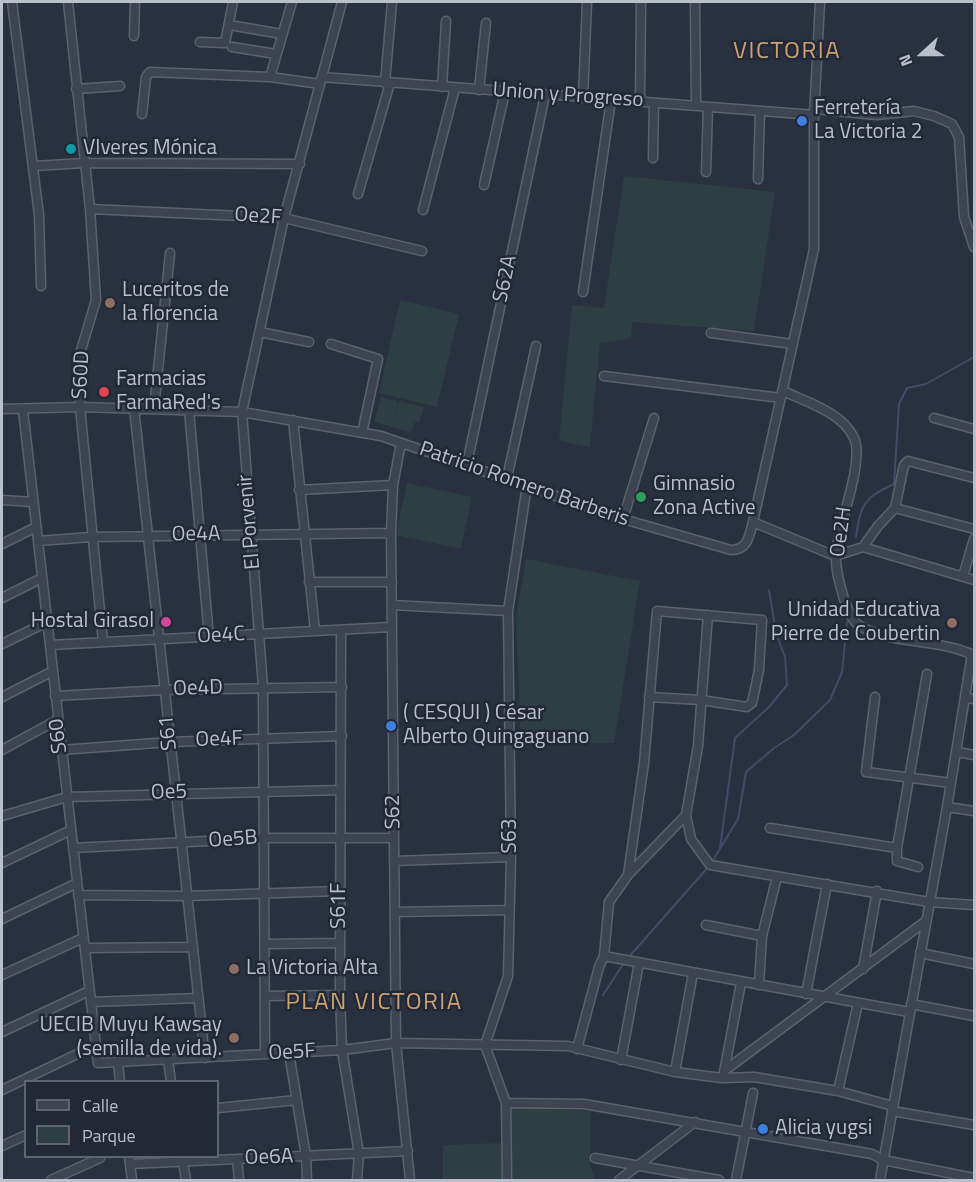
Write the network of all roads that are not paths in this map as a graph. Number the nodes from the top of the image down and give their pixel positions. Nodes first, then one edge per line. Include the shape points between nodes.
1 (12, 2) edge
2 (68, 2) edge
3 (135, 2) edge
4 (232, 2) edge
5 (292, 2) edge
6 (342, 2) edge
7 (392, 2) edge
8 (587, 2) edge
9 (641, 2) edge
10 (695, 2) edge
11 (820, 2) edge
12 (446, 21) dead end
13 (486, 23) dead end
14 (235, 26) dead end
15 (282, 34) junction
16 (134, 36) dead end
17 (200, 42) dead end
18 (232, 47) dead end
19 (276, 54) junction
20 (270, 77) junction
21 (321, 81) junction
22 (387, 83) junction
23 (120, 86) dead end
24 (442, 87) junction
25 (455, 88) junction
26 (76, 89) junction
27 (479, 90) junction
28 (505, 92) junction
29 (545, 95) junction
30 (583, 98) junction
31 (611, 100) junction
32 (640, 102) junction
33 (654, 103) junction
34 (696, 106) junction
35 (708, 107) junction
36 (760, 111) junction
37 (814, 112) junction
38 (142, 114) dead end
39 (653, 158) dead end
40 (84, 163) junction
41 (300, 164) junction
42 (34, 166) junction
43 (706, 172) dead end
44 (758, 179) dead end
45 (484, 184) dead end
46 (358, 194) dead end
47 (90, 209) junction
48 (423, 210) dead end
49 (284, 218) junction
50 (975, 247) edge
51 (422, 251) dead end
52 (170, 253) dead end
53 (41, 286) dead end
54 (583, 292) dead end
55 (260, 332) junction
56 (711, 333) dead end
57 (309, 342) dead end
58 (331, 344) dead end
59 (793, 344) junction
60 (536, 346) dead end
61 (604, 376) dead end
62 (782, 394) junction
63 (80, 407) junction
64 (134, 408) junction
65 (2, 409) edge
66 (154, 409) junction
67 (23, 410) junction
68 (189, 410) junction
69 (242, 412) junction
70 (654, 418) dead end
71 (934, 418) dead end
72 (293, 420) junction
73 (975, 429) edge
74 (362, 433) junction
75 (401, 443) junction
76 (467, 464) junction
77 (507, 478) junction
78 (975, 478) edge
79 (393, 485) junction
80 (527, 485) junction
81 (299, 490) junction
82 (2, 500) edge
83 (33, 502) junction
84 (895, 508) junction
85 (623, 519) junction
86 (753, 522) junction
87 (36, 527) junction
88 (975, 529) edge
89 (391, 532) junction
90 (304, 534) junction
91 (200, 535) junction
92 (250, 535) junction
93 (148, 536) junction
94 (91, 537) junction
95 (975, 539) edge
96 (38, 541) junction
97 (2, 544) edge
98 (863, 547) junction
99 (835, 556) junction
100 (963, 576) junction
101 (42, 578) junction
102 (975, 580) edge
103 (309, 582) junction
104 (393, 582) junction
105 (2, 598) edge
106 (392, 605) junction
107 (508, 611) junction
108 (708, 615) junction
109 (47, 622) junction
110 (391, 627) junction
111 (341, 630) junction
112 (315, 631) junction
113 (261, 634) junction
114 (209, 636) junction
115 (159, 639) junction
116 (103, 642) junction
117 (2, 644) edge
118 (50, 645) junction
119 (973, 655) edge
120 (53, 671) junction
121 (927, 674) dead end
122 (263, 687) junction
123 (342, 687) junction
124 (164, 690) junction
125 (55, 696) junction
126 (2, 697) edge
127 (649, 697) junction
128 (875, 697) dead end
129 (970, 699) edge
130 (701, 700) junction
131 (57, 720) junction
132 (342, 736) junction
133 (265, 738) junction
134 (170, 742) junction
135 (2, 750) edge
136 (61, 750) junction
137 (957, 753) junction
138 (975, 755) edge
139 (909, 778) junction
140 (951, 783) junction
141 (264, 790) junction
142 (340, 790) junction
143 (175, 793) junction
144 (67, 797) junction
145 (947, 807) junction
146 (975, 811) edge
147 (686, 815) junction
148 (2, 816) edge
149 (770, 828) dead end
150 (71, 830) junction
151 (265, 838) junction
152 (394, 838) junction
153 (339, 839) junction
154 (181, 844) junction
155 (73, 848) junction
156 (897, 848) junction
157 (511, 857) junction
158 (394, 861) junction
159 (2, 863) edge
160 (918, 867) dead end
161 (628, 875) junction
162 (777, 877) junction
163 (76, 883) junction
164 (827, 884) junction
165 (339, 891) junction
166 (877, 891) junction
167 (266, 895) junction
168 (78, 896) junction
169 (187, 896) junction
170 (929, 902) junction
171 (975, 905) edge
172 (509, 910) junction
173 (395, 912) junction
174 (2, 919) edge
175 (926, 921) junction
176 (706, 925) dead end
177 (762, 936) junction
178 (83, 938) junction
179 (340, 943) junction
180 (266, 944) junction
181 (193, 947) junction
182 (85, 948) junction
183 (920, 953) junction
184 (604, 956) junction
185 (639, 963) junction
186 (975, 964) edge
187 (863, 969) junction
188 (693, 973) junction
189 (2, 975) edge
190 (741, 983) junction
191 (759, 985) junction
192 (89, 991) junction
193 (807, 994) junction
194 (340, 995) junction
195 (265, 996) junction
196 (825, 998) junction
197 (198, 999) junction
198 (91, 1002) junction
199 (858, 1002) junction
200 (910, 1008) junction
201 (975, 1016) edge
202 (2, 1032) edge
203 (396, 1043) junction
204 (96, 1045) junction
205 (485, 1045) junction
206 (577, 1048) junction
207 (342, 1050) junction
208 (289, 1053) junction
209 (265, 1054) junction
210 (205, 1058) junction
211 (621, 1059) junction
212 (168, 1060) junction
213 (98, 1063) joint
214 (118, 1063) junction
215 (675, 1072) junction
216 (723, 1074) junction
217 (120, 1080) edge
218 (171, 1080) edge
219 (2, 1090) edge
220 (838, 1091) junction
221 (753, 1094) dead end
222 (297, 1100) junction
223 (506, 1103) junction
224 (219, 1108) edge
225 (893, 1108) junction
226 (695, 1122) junction
227 (975, 1125) edge
228 (746, 1132) junction
229 (24, 1136) edge
230 (2, 1146) edge
231 (408, 1151) junction
232 (359, 1154) junction
233 (306, 1156) junction
234 (100, 1158) edge
235 (182, 1158) edge
236 (595, 1158) dead end
237 (237, 1159) junction
238 (130, 1160) edge
239 (883, 1160) junction
240 (639, 1166) junction
241 (975, 1178) edge
242 (51, 1180) edge
243 (132, 1180) edge
244 (186, 1180) edge
245 (239, 1180) edge
246 (308, 1180) edge
247 (357, 1180) edge
248 (410, 1180) edge
249 (507, 1180) edge
250 (619, 1180) edge
251 (719, 1180) edge
252 (736, 1180) edge
253 (880, 1180) edge

1 - 42 street
2 - 26 street, S60D
3 - 16 street
4 - 17 street via 225,43
5 - 15 street
6 - 21 street, El Porvenir
7 - 22 street
8 - 30 street
9 - 32 street
10 - 34 street
11 - 37 street, Patricio Romero Barberis
12 - 24 street
13 - 27 street
14 - 15 street
15 - 19 street
18 - 19 street
19 - 20 street
20 - 21 street, Union y Progreso
20 - 38 street, Union y Progreso via 150,72
21 - 22 street, Union y Progreso
21 - 41 street, El Porvenir
22 - 24 street, Union y Progreso
22 - 46 street
23 - 26 street
24 - 25 street, Union y Progreso
25 - 27 street, Union y Progreso
25 - 48 street
26 - 40 street, S60D
27 - 28 street, Union y Progreso
28 - 29 street, Union y Progreso
28 - 45 street
29 - 30 street, Union y Progreso
29 - 76 street, S62A
30 - 31 street, Union y Progreso
31 - 32 street, Union y Progreso
31 - 54 street
32 - 33 street, Union y Progreso
33 - 34 street, Union y Progreso
33 - 39 street
34 - 35 street, Union y Progreso
35 - 36 street, Union y Progreso
35 - 43 street
36 - 37 street, Union y Progreso
36 - 44 street
37 - 50 street, Union y Progreso via 877,115 914,111 952,124 959,137 964,217
37 - 59 street, Patricio Romero Barberis via 814,249
40 - 41 street
40 - 42 street
40 - 47 street, S60D
41 - 49 street, El Porvenir
42 - 53 street
47 - 49 street, Oe2F
47 - 63 street, S60D via 96,300 80,357
49 - 51 street, Oe2F
49 - 55 street, El Porvenir
52 - 66 street
55 - 57 street
55 - 69 street, El Porvenir
56 - 59 street
58 - 74 street via 378,359
59 - 62 street, Patricio Romero Barberis
60 - 77 street
61 - 62 street
62 - 86 street, Patricio Romero Barberis
62 - 99 street, Oe2H via 838,420 854,437 856,467
63 - 64 street, Patricio Romero Barberis
63 - 67 street, Patricio Romero Barberis
63 - 94 street, S60D
64 - 66 street, Patricio Romero Barberis
64 - 93 street, S61
65 - 67 street, Patricio Romero Barberis
66 - 68 street, Patricio Romero Barberis
67 - 83 street, S60
68 - 69 street, Patricio Romero Barberis
68 - 91 street
69 - 72 street, Patricio Romero Barberis
69 - 92 street, El Porvenir
70 - 85 street
71 - 73 street
72 - 74 street, Patricio Romero Barberis
72 - 81 street
74 - 75 street, Patricio Romero Barberis
75 - 76 street, Patricio Romero Barberis
75 - 79 street, S62
76 - 77 street, Patricio Romero Barberis
77 - 80 street, Patricio Romero Barberis
78 - 84 street via 908,461
79 - 81 street
79 - 89 street, S62
80 - 85 street, Patricio Romero Barberis
80 - 107 street, S63
81 - 90 street
82 - 83 street
83 - 87 street, S60
84 - 88 street
84 - 98 street
85 - 86 street, Patricio Romero Barberis via 735,550 747,543
86 - 99 street
87 - 96 street, S60
87 - 97 street
89 - 90 street, Oe4A
89 - 104 street, S62
90 - 92 street, Oe4A
90 - 103 street
91 - 92 street, Oe4A
91 - 93 street, Oe4A
91 - 114 street
92 - 113 street, El Porvenir
93 - 94 street, Oe4A
93 - 115 street, S61
94 - 96 street, Oe4A
94 - 116 street, S60D
95 - 100 street
96 - 101 street, S60
98 - 99 street
98 - 100 street
99 - 119 street, Oe2H via 842,590 858,625
100 - 102 street
101 - 105 street
101 - 109 street, S60
103 - 104 street
103 - 112 street
104 - 106 street, S62
106 - 107 street
106 - 110 street, S62
107 - 157 street, S63
108 - 127 street via 657,611
108 - 130 street
108 - 130 street via 762,620 759,670 752,703 747,707
109 - 117 street
109 - 118 street, S60
110 - 111 street, Oe4C
110 - 152 street, S62
111 - 112 street, Oe4C
111 - 123 street, S61F
112 - 113 street, Oe4C
113 - 114 street, Oe4C
113 - 122 street, El Porvenir
114 - 115 street, Oe4C
115 - 116 street, Oe4C
115 - 124 street, S61
116 - 118 street, Oe4C
118 - 120 street, S60
119 - 129 street
120 - 125 street, S60
120 - 126 street
121 - 139 street
122 - 123 street, Oe4D
122 - 124 street, Oe4D
122 - 133 street, El Porvenir
123 - 132 street, S61F
124 - 125 street, Oe4D
124 - 134 street, S61
125 - 131 street, S60
127 - 130 street
127 - 161 street
128 - 139 street via 866,772
129 - 137 street
130 - 147 street
131 - 135 street
131 - 136 street, S60
132 - 133 street, Oe4F
132 - 142 street, S61F
133 - 134 street, Oe4F
133 - 141 street, El Porvenir
134 - 136 street, Oe4F
134 - 143 street, S61
136 - 144 street, S60
137 - 138 street
137 - 140 street
139 - 140 street
139 - 156 street
140 - 145 street
141 - 142 street, Oe5
141 - 143 street, Oe5
141 - 151 street, El Porvenir
142 - 153 street, S61F
143 - 144 street, Oe5
143 - 154 street, S61
144 - 148 street, Oe5
144 - 150 street, S60
145 - 146 street
145 - 170 street
147 - 161 street
147 - 162 street via 691,839 710,865
149 - 156 street
150 - 155 street, S60
150 - 159 street
151 - 153 street, Oe5B
151 - 154 street, Oe5B
151 - 167 street, El Porvenir
152 - 153 street, Oe5B
152 - 158 street, S62
153 - 165 street, S61F
154 - 155 street, Oe5B
154 - 169 street, S61
155 - 163 street, S60
156 - 160 street via 897,861
157 - 158 street
157 - 172 street, S63
158 - 173 street, S62
161 - 184 street via 609,902
162 - 164 street
162 - 177 street
163 - 168 street, S60
163 - 174 street
164 - 166 street
164 - 193 street
165 - 167 street
165 - 179 street, S61F
166 - 170 street
166 - 187 street
167 - 169 street
167 - 180 street, El Porvenir
168 - 169 street
168 - 178 street, S60
169 - 181 street, S61
170 - 171 street
170 - 175 street
172 - 173 street
172 - 205 street, S63 via 508,976
173 - 203 street, S62
175 - 183 street
175 - 187 street
176 - 177 street
177 - 191 street
178 - 182 street, S60
178 - 189 street
179 - 180 street
179 - 194 street, S61F
180 - 195 street, El Porvenir
181 - 182 street
181 - 197 street, S61
182 - 192 street, S60
183 - 186 street
183 - 200 street
184 - 185 street
184 - 206 street
185 - 188 street
185 - 211 street
187 - 196 street
188 - 190 street
188 - 215 street
190 - 191 street
190 - 216 street
191 - 193 street
192 - 198 street, S60
192 - 202 street
193 - 196 street
194 - 195 street
194 - 207 street, S61F
195 - 209 street, El Porvenir
196 - 199 street
196 - 216 street
197 - 198 street
197 - 210 street, S61
198 - 204 street, S60
199 - 200 street
199 - 220 street
200 - 201 street
200 - 225 street
203 - 205 street, Oe5F
203 - 207 street, Oe5F
203 - 231 street, S62
204 - 213 street, S60
204 - 219 street
205 - 206 street, Oe5F
205 - 223 street
206 - 211 street, Oe5F
207 - 208 street, Oe5F
207 - 232 street, S61F
208 - 209 street, Oe5F
208 - 222 street
209 - 210 street, Oe5F
210 - 212 street, Oe5F
211 - 215 street, Oe5F
212 - 214 street, Oe5F
212 - 218 street
213 - 214 street, Oe5F
214 - 217 street
215 - 216 street, Oe5F
216 - 220 street, Oe5F
220 - 225 street, Oe5F
221 - 228 street
222 - 224 street
222 - 233 street
223 - 226 street via 584,1104
223 - 249 street
225 - 227 street, Oe5F
225 - 239 street
226 - 228 street
226 - 240 street
228 - 239 street via 872,1154
228 - 252 street
229 - 230 street
231 - 232 street, Oe6A
231 - 248 street, S62
232 - 233 street, Oe6A
232 - 247 street, S61F
233 - 237 street, Oe6A
233 - 246 street
234 - 242 street
235 - 237 street, Oe6A
235 - 238 street, Oe6A
235 - 244 street
236 - 240 street
237 - 245 street
238 - 243 street
239 - 241 street
239 - 253 street
240 - 250 street
240 - 251 street

